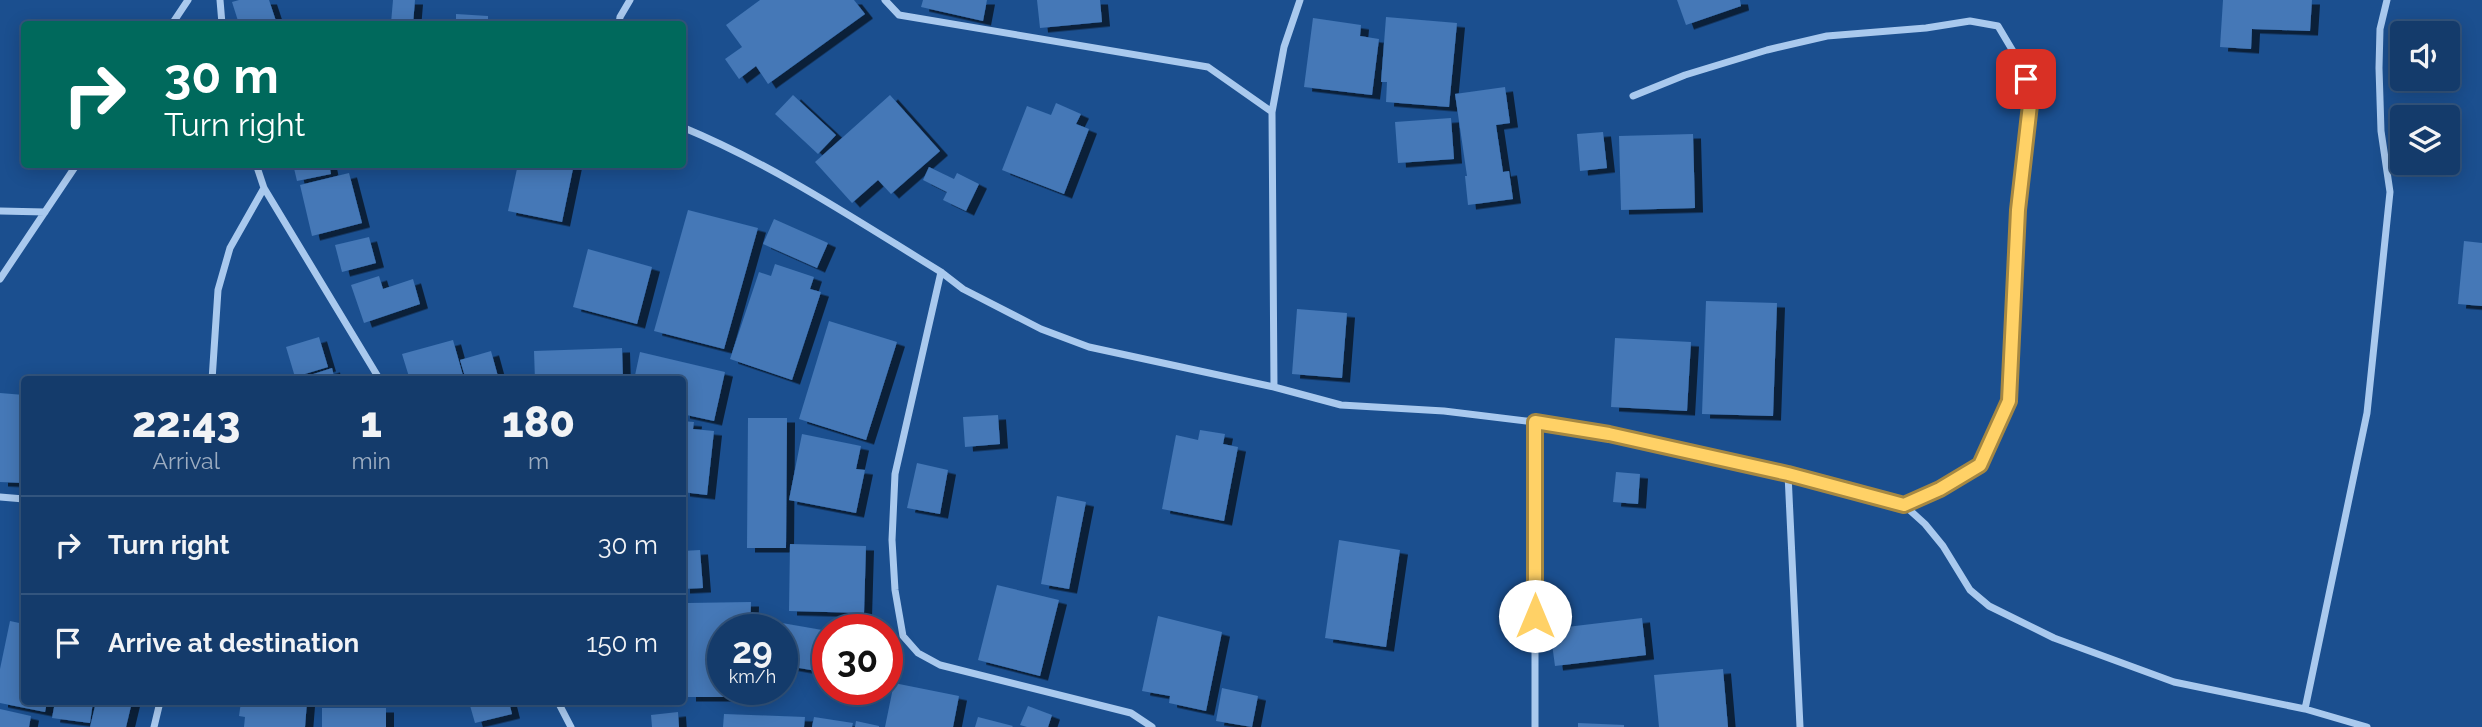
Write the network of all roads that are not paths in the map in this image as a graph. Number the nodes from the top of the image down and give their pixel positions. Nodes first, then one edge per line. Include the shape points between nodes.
1 (188, 0) edge
2 (220, 0) edge
3 (630, 0) edge
4 (885, 0) edge
5 (1300, 0) edge
6 (2387, 0) edge
7 (174, 21) edge
8 (222, 21) edge
9 (620, 21) edge
10 (1633, 96) dead end
11 (1272, 112) junction
12 (686, 129) edge
13 (74, 168) edge
14 (257, 168) edge
15 (264, 188) junction
16 (0, 211) edge
17 (45, 212) junction
18 (941, 272) junction
19 (0, 279) edge
20 (212, 376) edge
21 (378, 376) edge
22 (1274, 387) junction
23 (1535, 422) junction
24 (1788, 474) junction
25 (0, 497) edge
26 (21, 499) edge
27 (1904, 505) junction
28 (159, 705) edge
29 (560, 705) edge
30 (2305, 709) junction
31 (154, 727) edge
32 (571, 727) edge
33 (1152, 727) edge
34 (1535, 727) edge
35 (1800, 727) edge
36 (2367, 727) edge

1 - 7 street
2 - 8 street
3 - 9 street
4 - 11 street via 899,15 1208,67
5 - 11 street via 1284,47
6 - 30 street via 2380,29 2379,68 2381,131 2390,192 2368,400
10 - 27 street via 1767,50 1827,36 1970,21 1998,26 2021,63 2031,96 2018,210 2009,401 1980,465
11 - 22 street
12 - 18 street via 777,171
13 - 17 street
14 - 15 street
15 - 20 street via 230,248 218,290
15 - 21 street
16 - 17 street
17 - 19 street
18 - 22 street via 963,289 1089,347
18 - 33 street via 895,474 892,540 903,636 918,653 940,665 1130,713
22 - 23 street via 1341,405
23 - 24 street
23 - 34 street
24 - 27 street
24 - 35 street
25 - 26 street
27 - 30 street via 1943,546 1970,590 1989,606 2054,638 2174,682
28 - 31 street
29 - 32 street
30 - 36 street

